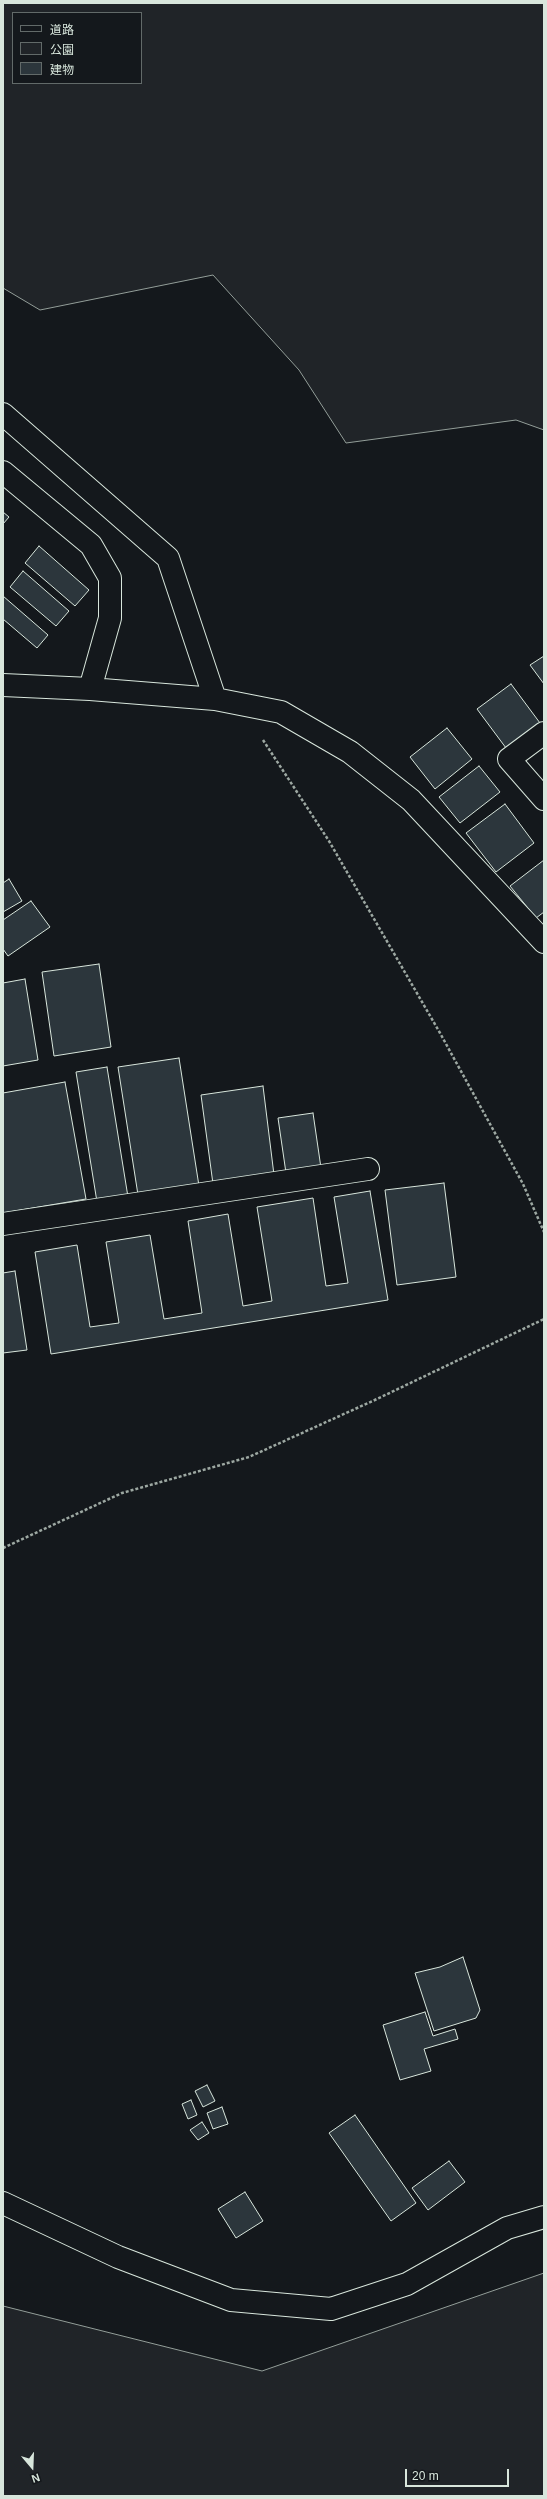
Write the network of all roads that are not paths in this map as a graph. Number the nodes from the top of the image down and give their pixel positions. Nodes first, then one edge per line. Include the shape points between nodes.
1 (3, 414) edge
2 (3, 472) edge
3 (3, 685) edge
4 (90, 689) junction
5 (215, 699) junction
6 (544, 733) edge
7 (544, 800) edge
8 (542, 934) edge
9 (368, 1169) dead end
10 (3, 1224) edge
11 (3, 2203) edge
12 (544, 2217) edge

1 - 5 street via 168,558
2 - 4 street via 91,545 110,578 110,618
3 - 4 street
4 - 5 street
5 - 8 street via 281,712 350,752 411,800
6 - 7 street via 509,759
9 - 10 street
11 - 12 street via 118,2257 231,2300 331,2309 407,2284 506,2228

